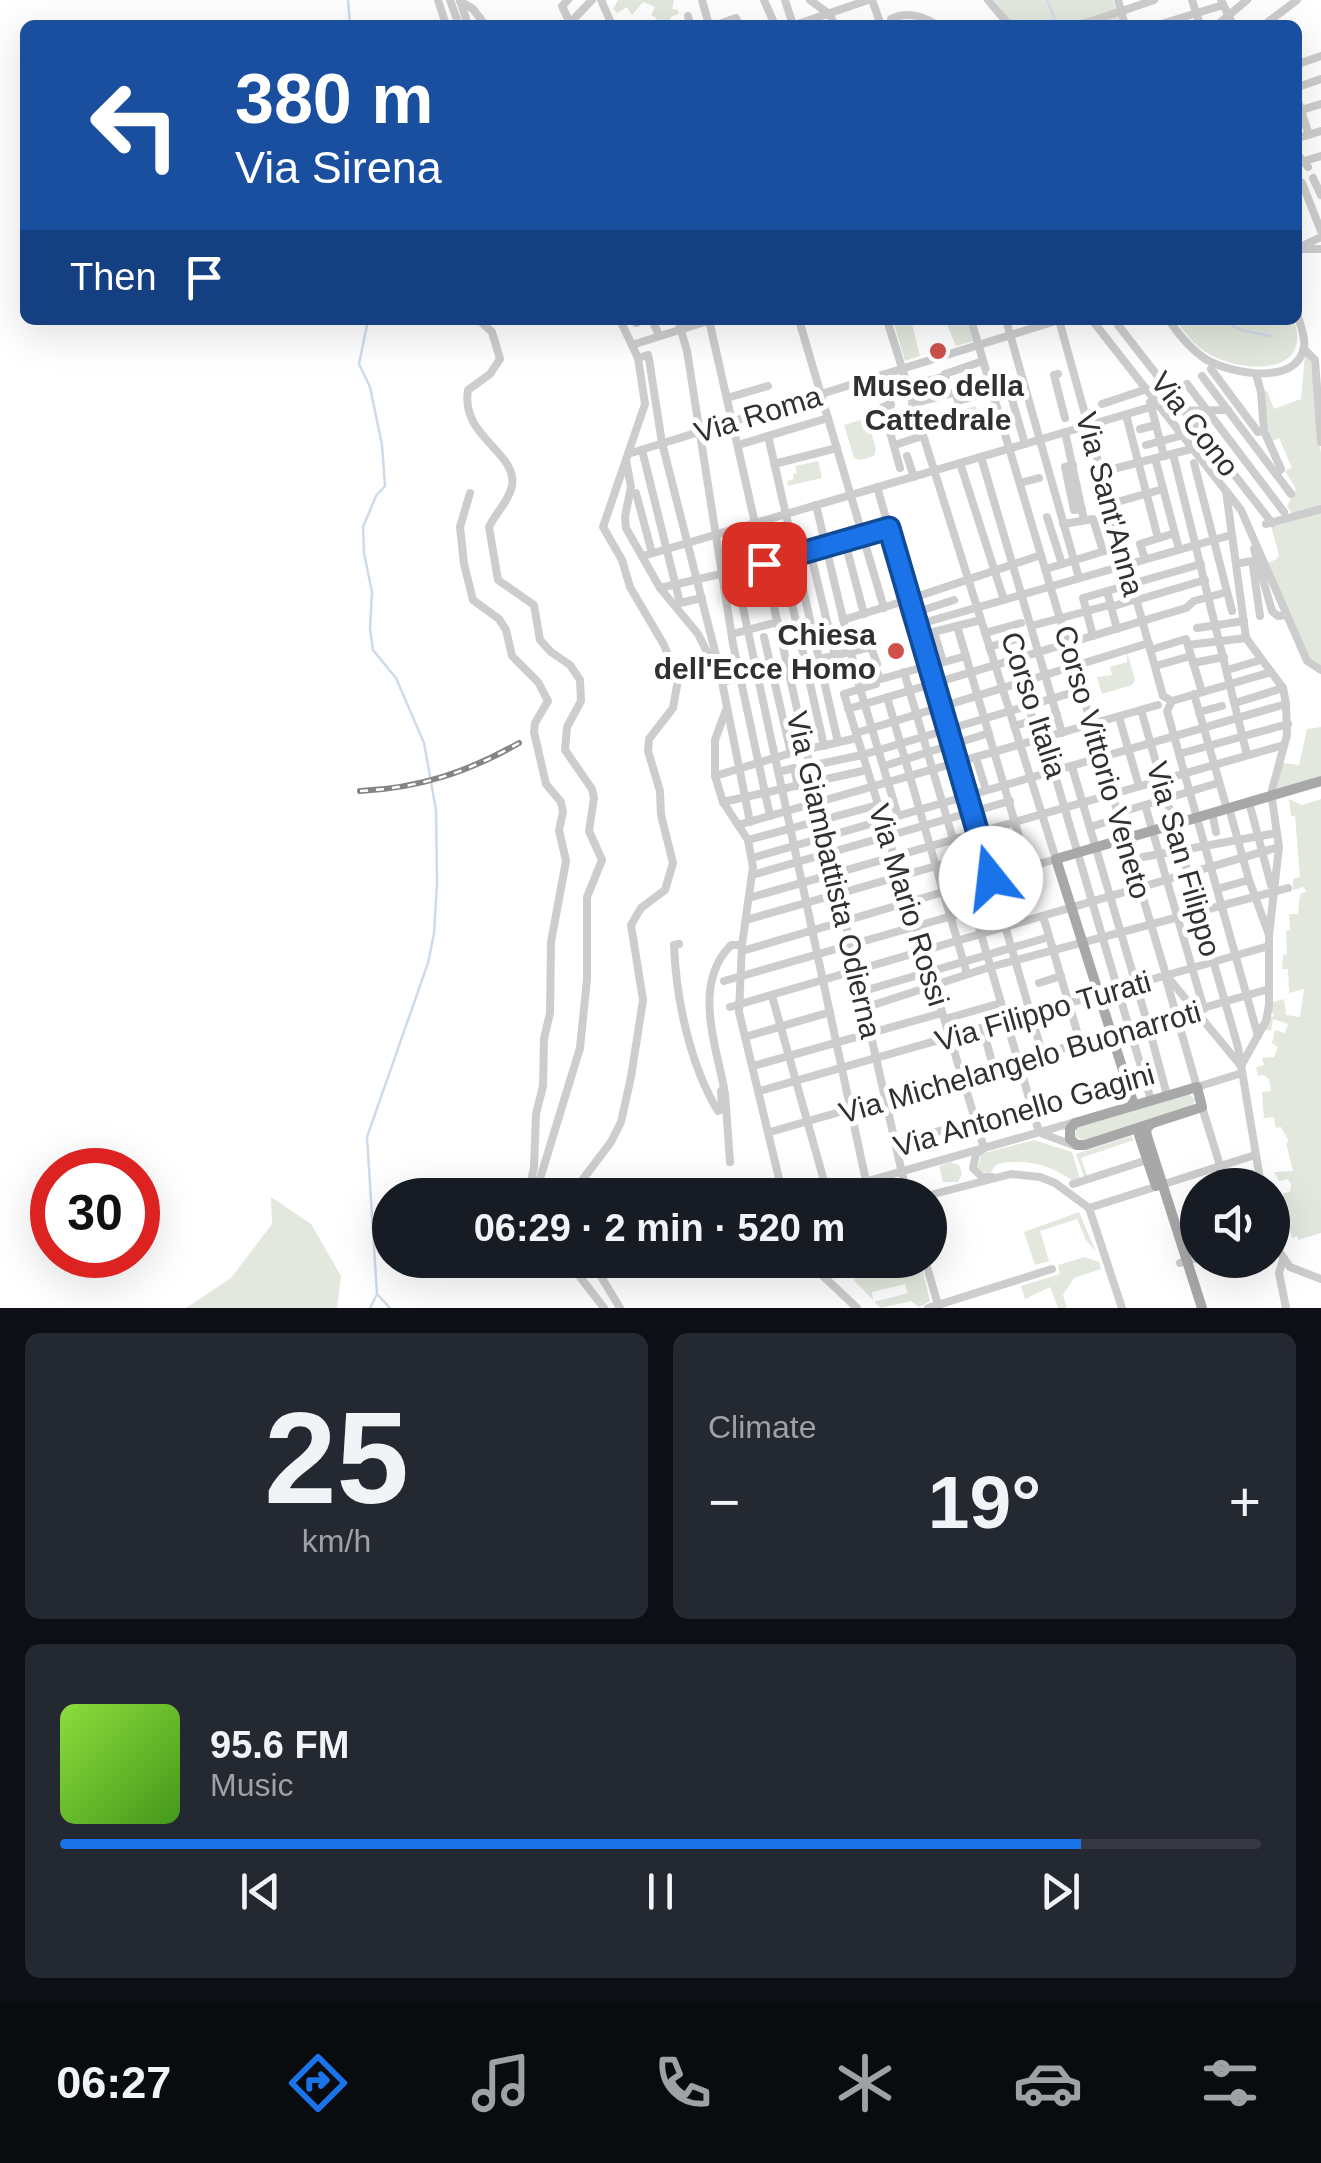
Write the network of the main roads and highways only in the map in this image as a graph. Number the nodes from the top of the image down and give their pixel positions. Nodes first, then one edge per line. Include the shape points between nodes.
1 (1321, 781) edge
2 (1134, 1105) junction
3 (1151, 1124) junction
4 (1130, 1131) junction
5 (1159, 1186) junction
6 (1180, 1240) edge
7 (1192, 1278) edge
8 (1198, 1308) edge

1 - 2 main road, Corso Italia via 1056,859
2 - 3 main road, Via Antonello Gagini via 1196,1087 1202,1107
2 - 4 main road, Via Antonello Gagini via 1078,1122 1069,1133 1084,1146
3 - 4 main road
3 - 5 main road via 1146,1132
4 - 5 main road via 1139,1134
5 - 6 main road
7 - 8 main road

